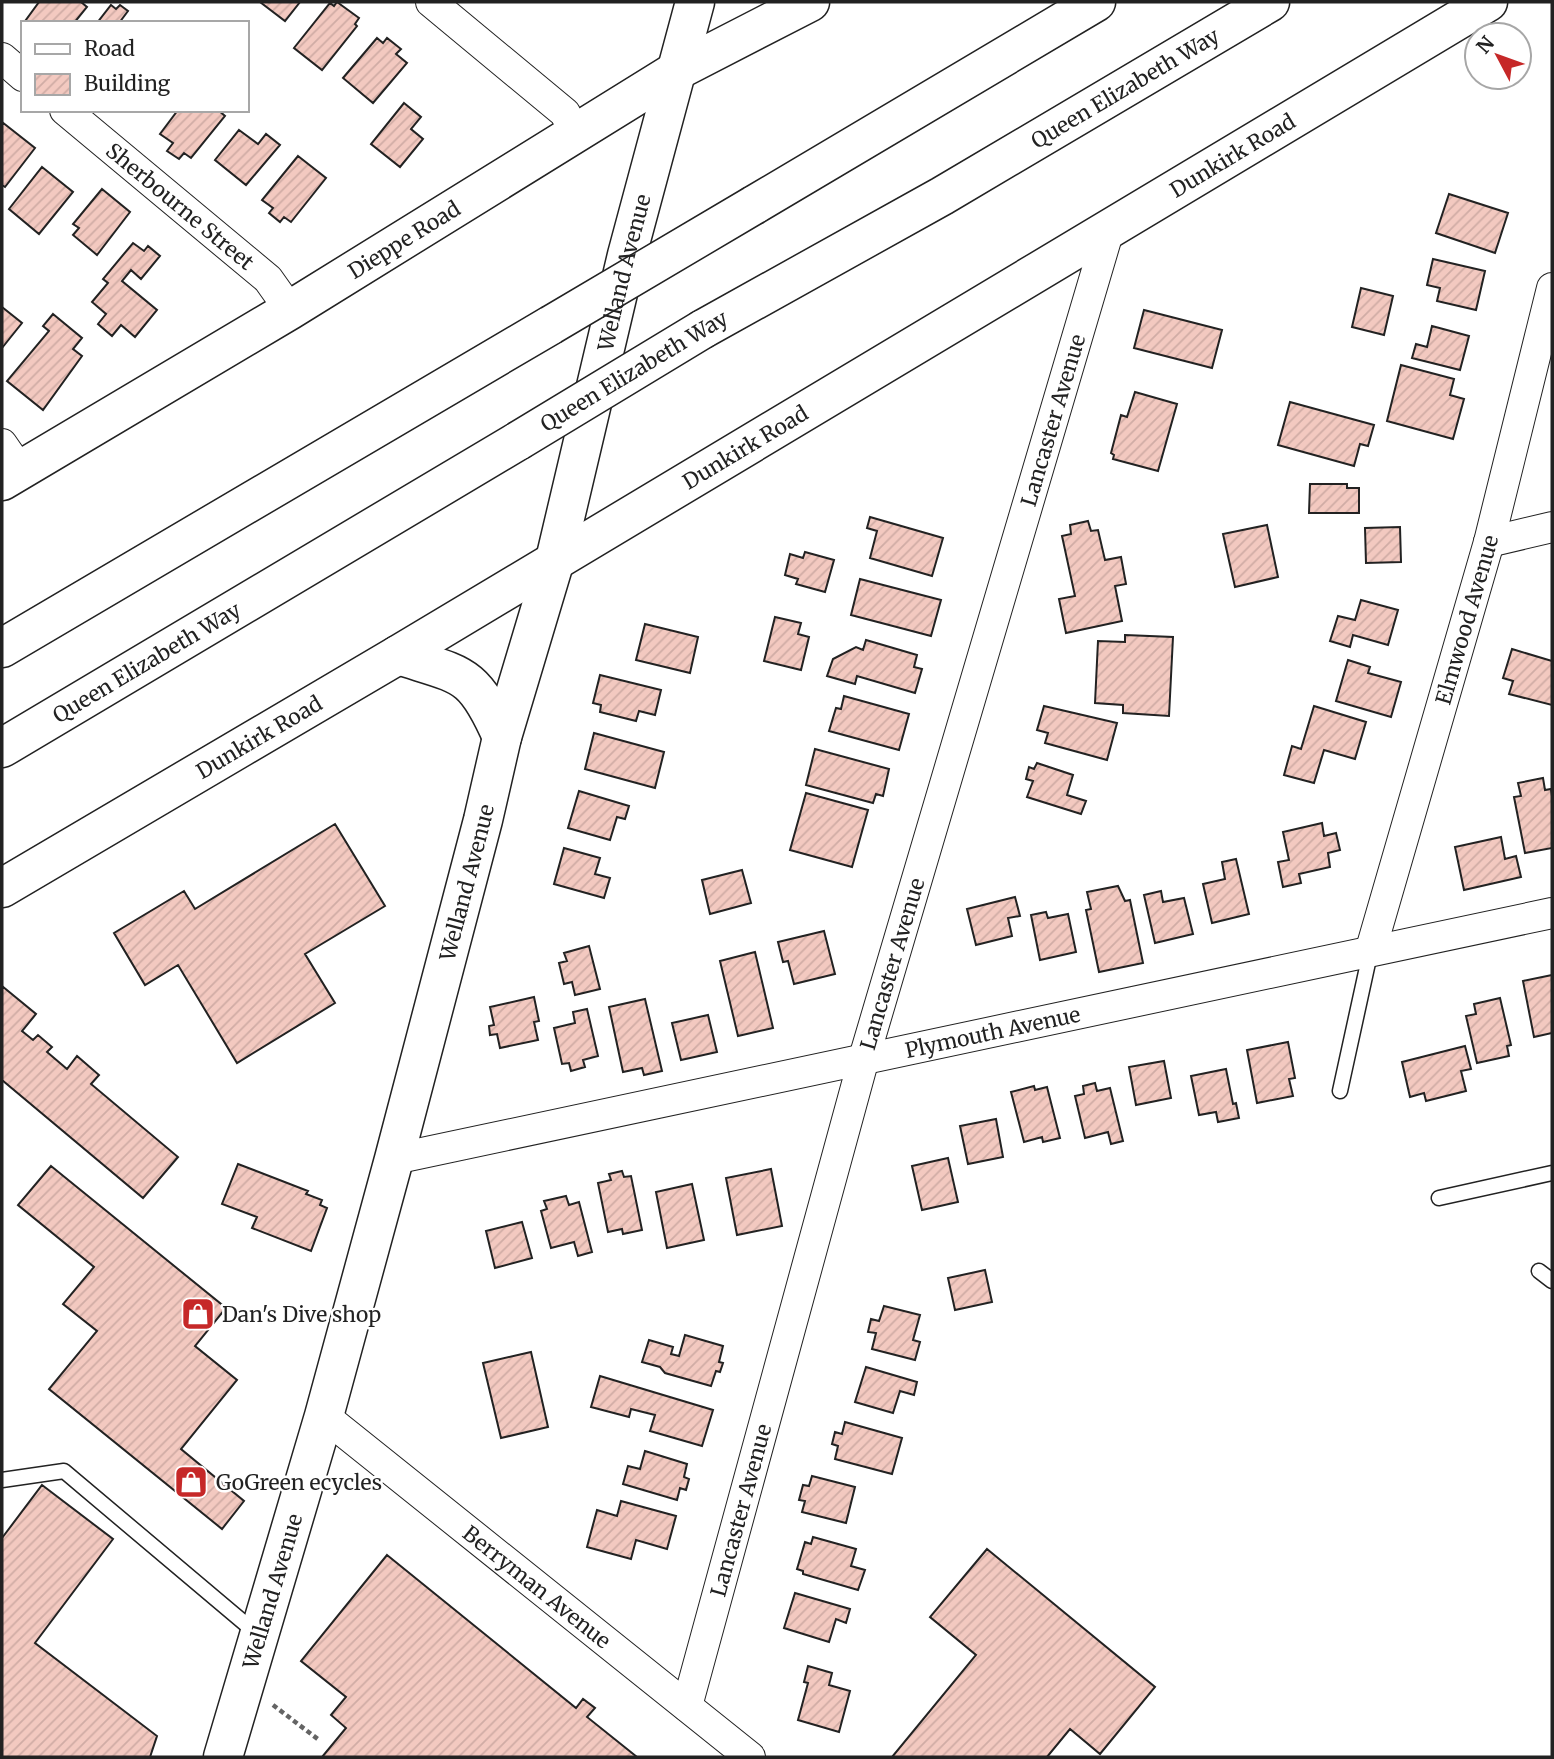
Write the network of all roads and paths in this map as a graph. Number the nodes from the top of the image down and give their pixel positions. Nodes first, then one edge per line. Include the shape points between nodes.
1 (431, 2) edge
2 (695, 2) edge
3 (810, 2) edge
4 (1096, 2) edge
5 (1270, 2) edge
6 (1488, 2) edge
7 (2, 58) edge
8 (676, 71) junction
9 (21, 74) edge
10 (67, 112) edge
11 (576, 135) junction
12 (1110, 226) junction
13 (1552, 288) edge
14 (290, 310) junction
15 (8, 465) edge
16 (1552, 527) edge
17 (1489, 542) junction
18 (555, 560) junction
19 (2, 648) edge
20 (398, 655) junction
21 (502, 737) junction
22 (2, 748) edge
23 (2, 888) edge
24 (1552, 913) edge
25 (1371, 949) junction
26 (864, 1058) junction
27 (1340, 1091) dead end
28 (394, 1159) junction
29 (1552, 1173) edge
30 (1439, 1199) dead end
31 (1539, 1271) dead end
32 (1552, 1281) edge
33 (324, 1416) junction
34 (2, 1480) edge
35 (259, 1635) junction
36 (245, 1684) junction
37 (687, 1706) junction
38 (318, 1740) dead end
39 (223, 1757) edge
40 (750, 1757) edge

1 - 11 street via 565,113
2 - 8 main road, Welland Avenue
3 - 8 main road, Dieppe Road
4 - 19 main road, bridge
5 - 22 main road, Queen Elizabeth Way, bridge via 942,196 703,329
6 - 12 main road, Dunkirk Road
7 - 9 street
8 - 11 main road, Dieppe Road
8 - 18 main road, Welland Avenue
10 - 14 street, Sherbourne Street via 268,279
11 - 14 main road, Dieppe Road
12 - 18 main road, Dunkirk Road
12 - 26 street, Lancaster Avenue
13 - 17 street, Elmwood Avenue
14 - 15 main road, Dieppe Road
16 - 17 street
17 - 25 street, Elmwood Avenue
18 - 20 main road, Dunkirk Road
18 - 21 main road, Welland Avenue
20 - 21 main road via 465,677 486,701
20 - 23 main road, Dunkirk Road
21 - 28 main road, Welland Avenue
24 - 25 street, Plymouth Avenue
25 - 26 street, Plymouth Avenue
25 - 27 lane
26 - 28 street, Plymouth Avenue
26 - 37 street, Lancaster Avenue
28 - 33 main road, Welland Avenue
29 - 30 lane
31 - 32 lane
33 - 35 main road, Welland Avenue
33 - 37 street, Berryman Avenue
34 - 35 lane via 64,1471
35 - 36 main road, Welland Avenue
36 - 38 path
36 - 39 main road, Welland Avenue
37 - 40 street, Berryman Avenue

